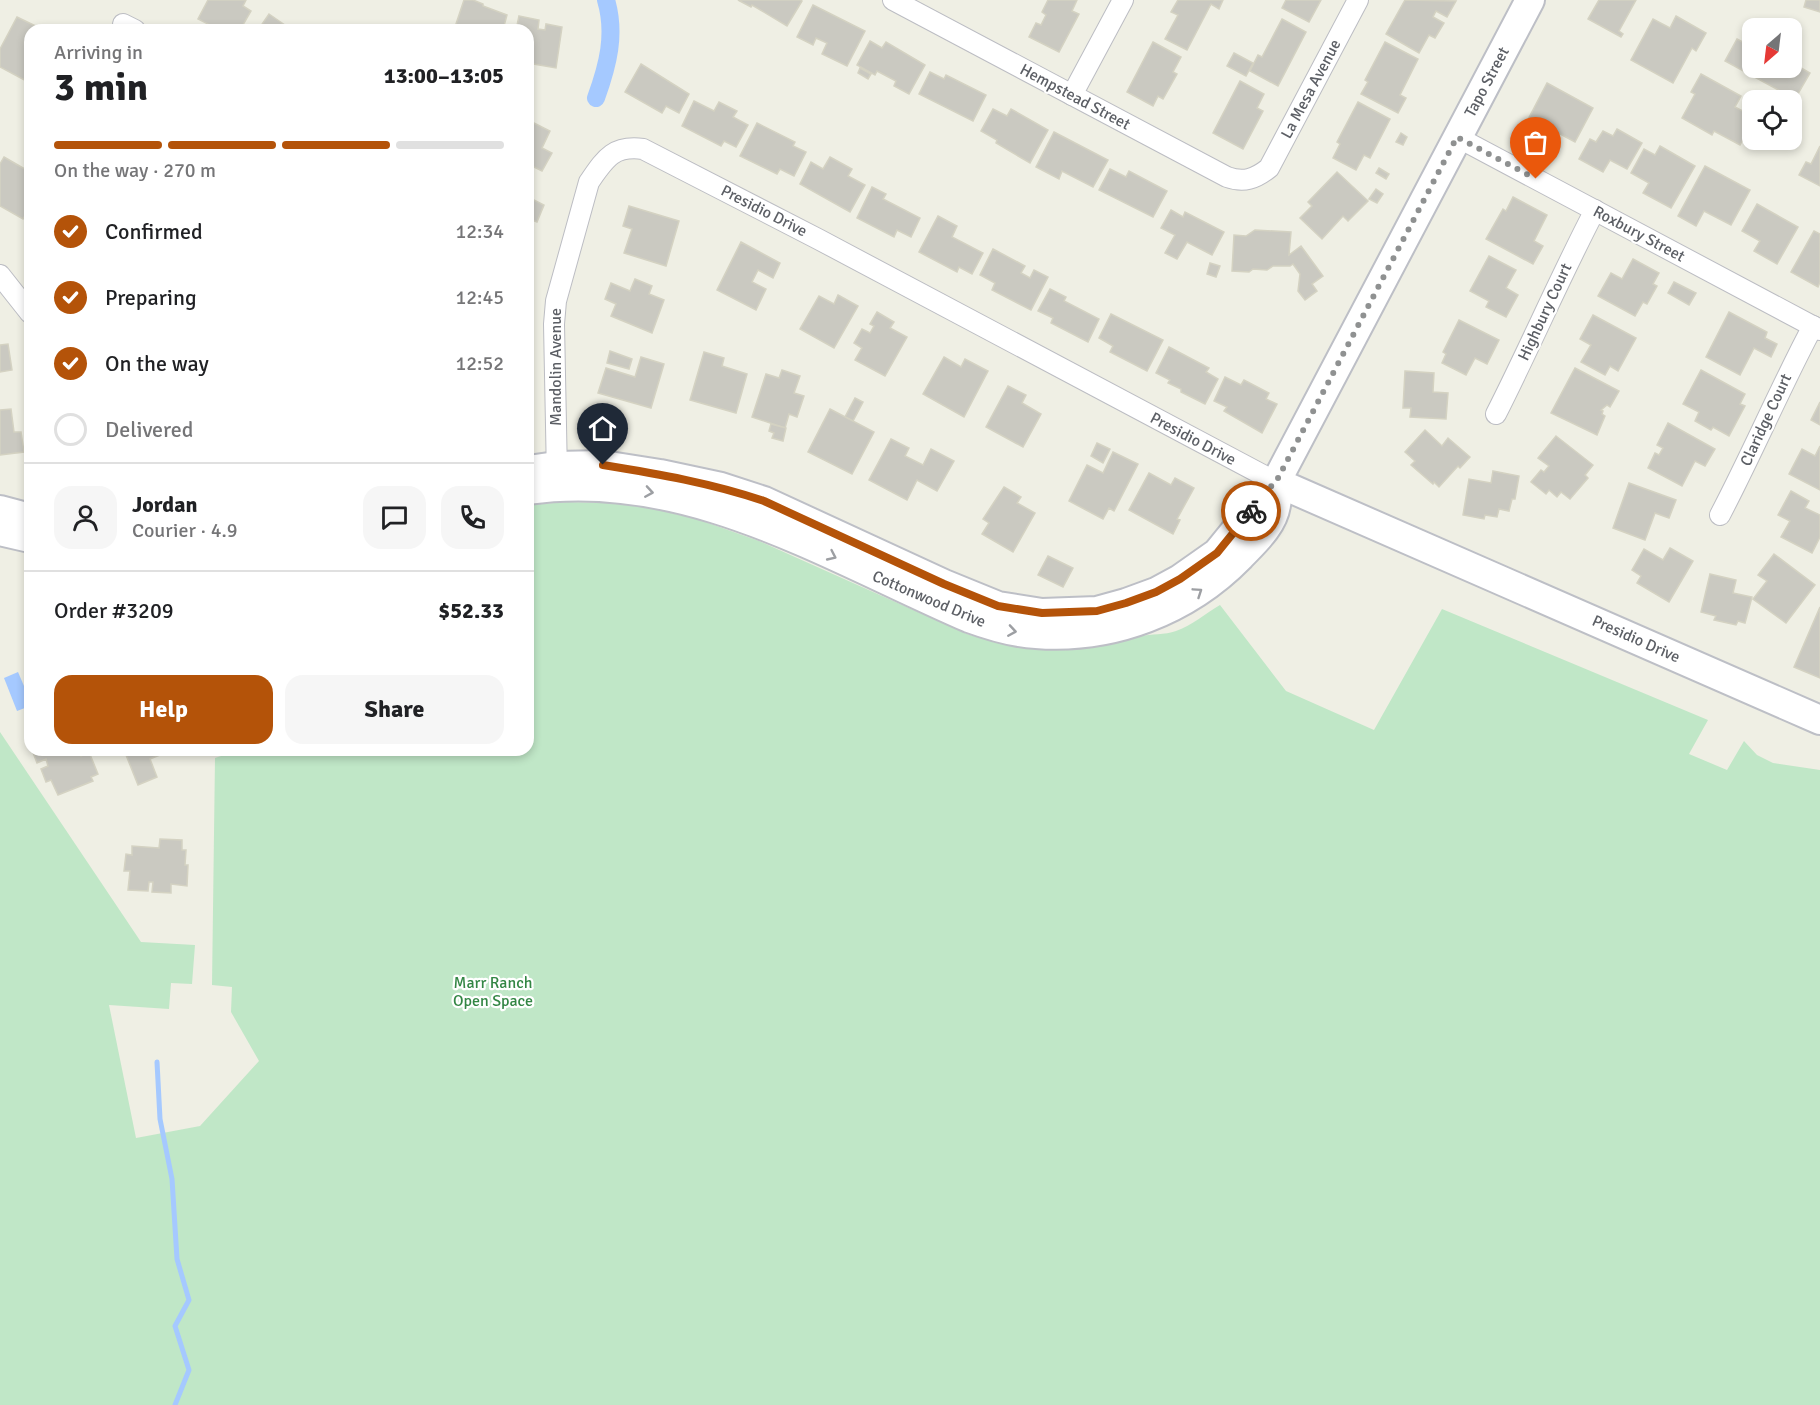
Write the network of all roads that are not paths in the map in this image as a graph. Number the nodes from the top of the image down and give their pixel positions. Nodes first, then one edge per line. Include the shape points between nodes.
1 (893, 0) edge
2 (1123, 0) edge
3 (1358, 0) edge
4 (1530, 0) edge
5 (1072, 95) junction
6 (1457, 137) junction
7 (614, 152) joint
8 (1260, 175) joint
9 (1594, 210) junction
10 (0, 275) edge
11 (24, 305) edge
12 (1817, 328) edge
13 (1496, 414) dead end
14 (534, 471) edge
15 (557, 477) junction
16 (1276, 482) junction
17 (534, 487) edge
18 (0, 510) edge
19 (1720, 515) dead end
20 (24, 516) edge
21 (0, 531) edge
22 (24, 537) edge
23 (1820, 720) edge

1 - 5 street, Hempstead Street
2 - 5 street
3 - 8 street, La Mesa Avenue via 1275,158
4 - 6 street, Tapo Street
5 - 8 street, Hempstead Street via 1227,177 1238,181
6 - 9 street, Roxbury Street
6 - 16 street, Tapo Street
7 - 15 street, Mandolin Avenue via 589,182 556,301
7 - 16 street, Presidio Drive via 629,147 643,149
9 - 12 street, Roxbury Street
9 - 13 street, Highbury Court
10 - 11 street
12 - 19 street, Claridge Court via 1784,380
14 - 15 street, Cottonwood Drive
15 - 16 street, Cottonwood Drive via 603,465 721,487 764,501 998,606 1042,613 1097,611 1156,592 1180,579 1217,553 1259,497
15 - 17 street, Cottonwood Drive
16 - 23 street, Presidio Drive
18 - 20 street
21 - 22 street

